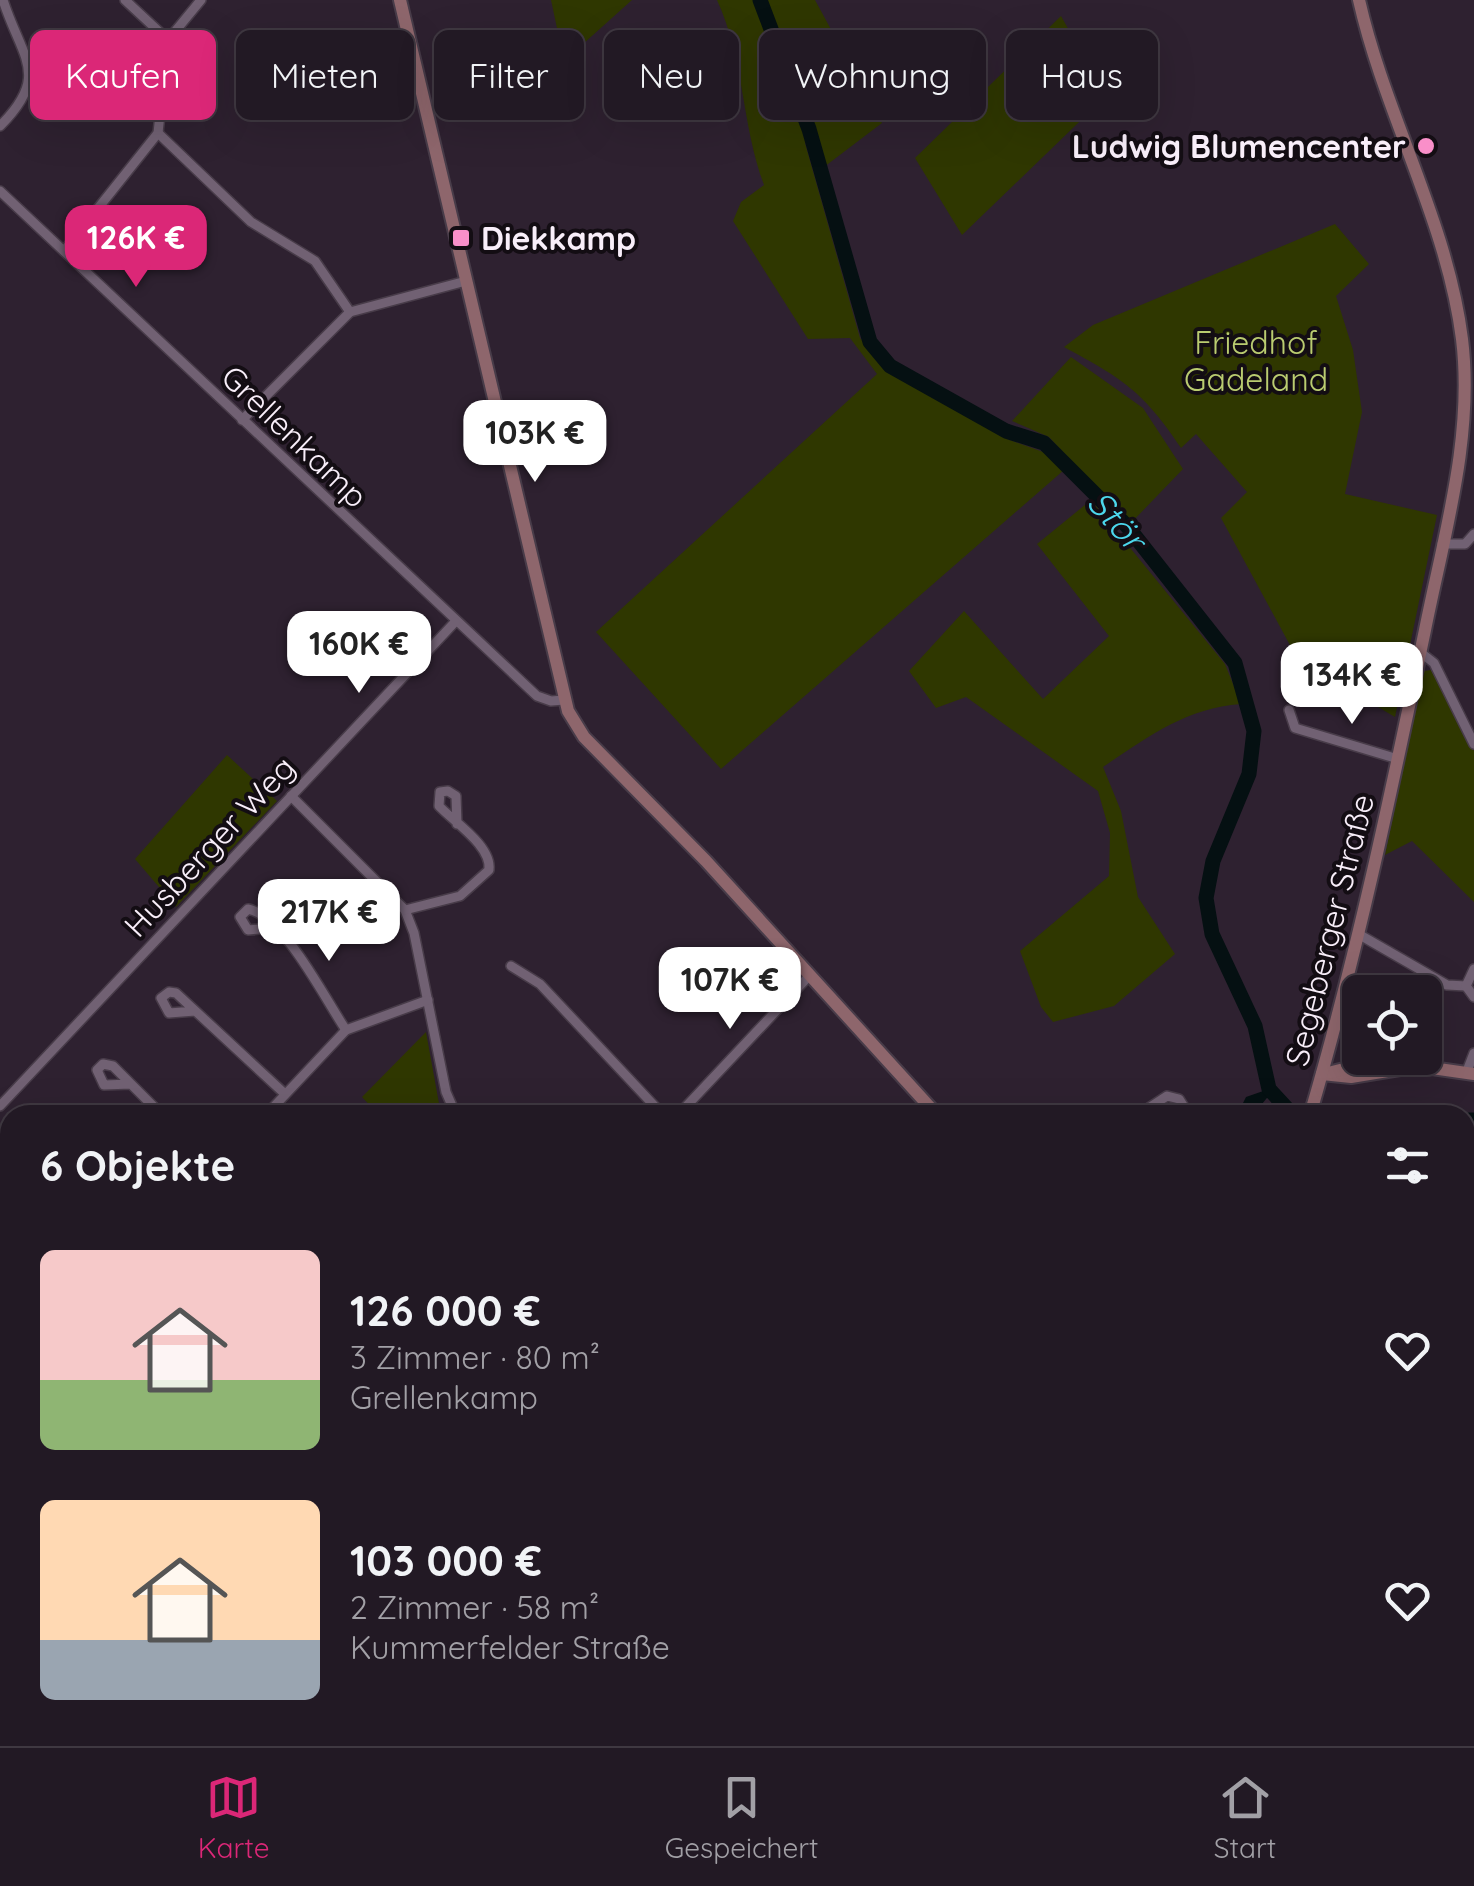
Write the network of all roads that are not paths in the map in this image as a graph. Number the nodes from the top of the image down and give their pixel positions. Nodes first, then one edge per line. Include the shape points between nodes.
1 (3, 0) edge
2 (125, 0) edge
3 (201, 0) edge
4 (400, 0) edge
5 (1359, 0) edge
6 (157, 30) edge
7 (176, 30) edge
8 (159, 120) edge
9 (0, 126) edge
10 (158, 133) junction
11 (0, 192) edge
12 (64, 250) junction
13 (466, 281) junction
14 (350, 312) junction
15 (1470, 381) edge
16 (242, 420) junction
17 (1474, 534) edge
18 (1442, 544) junction
19 (455, 622) junction
20 (1420, 652) junction
21 (564, 700) junction
22 (1289, 710) dead end
23 (1473, 741) edge
24 (1398, 759) junction
25 (291, 796) junction
26 (457, 824) dead end
27 (405, 910) junction
28 (273, 928) dead end
29 (1360, 936) junction
30 (511, 966) dead end
31 (1474, 969) edge
32 (810, 975) junction
33 (1466, 986) junction
34 (1474, 997) edge
35 (428, 1000) junction
36 (194, 1010) dead end
37 (346, 1030) junction
38 (1332, 1040) junction
39 (1342, 1051) edge
40 (1474, 1053) edge
41 (1342, 1069) edge
42 (1442, 1069) edge
43 (1470, 1072) edge
44 (1322, 1074) junction
45 (1356, 1075) edge
46 (131, 1084) dead end
47 (285, 1094) junction
48 (1, 1105) edge
49 (152, 1105) edge
50 (275, 1105) edge
51 (450, 1105) edge
52 (653, 1105) edge
53 (687, 1105) edge
54 (929, 1105) edge
55 (1153, 1105) edge
56 (1182, 1105) edge
57 (1312, 1105) edge

1 - 9 street via 30,76 23,102
2 - 6 street
3 - 7 street
4 - 13 street
5 - 15 street, Segeberger Straße via 1457,302
8 - 10 street
10 - 12 street
10 - 14 street via 251,222 315,261
11 - 12 street, Grellenkamp
12 - 16 street, Grellenkamp
13 - 14 street
13 - 21 street
14 - 16 street
15 - 18 street, Segeberger Straße
16 - 19 street, Grellenkamp
17 - 18 street via 1465,544
18 - 20 street, Segeberger Straße
19 - 21 street, Grellenkamp via 538,696
19 - 25 street, Husberger Weg
20 - 23 street via 1434,663
20 - 24 street, Segeberger Straße
21 - 32 street via 584,737
22 - 24 street via 1295,728
24 - 29 street, Segeberger Straße
25 - 27 street
25 - 48 street, Husberger Weg
26 - 27 street via 485,852 489,870 460,896
27 - 35 street
28 - 37 street via 306,964
29 - 33 street via 1446,985
29 - 38 street, Segeberger Straße
30 - 52 street via 540,984
31 - 33 street
32 - 53 street
32 - 54 street
33 - 34 street
35 - 37 street
35 - 51 street
36 - 47 street
37 - 47 street
38 - 39 street
38 - 44 street, Segeberger Straße
40 - 43 street
41 - 44 street
42 - 43 street
44 - 45 street
44 - 57 street, Segeberger Straße
46 - 49 street
47 - 50 street
55 - 56 street via 1167,1096

